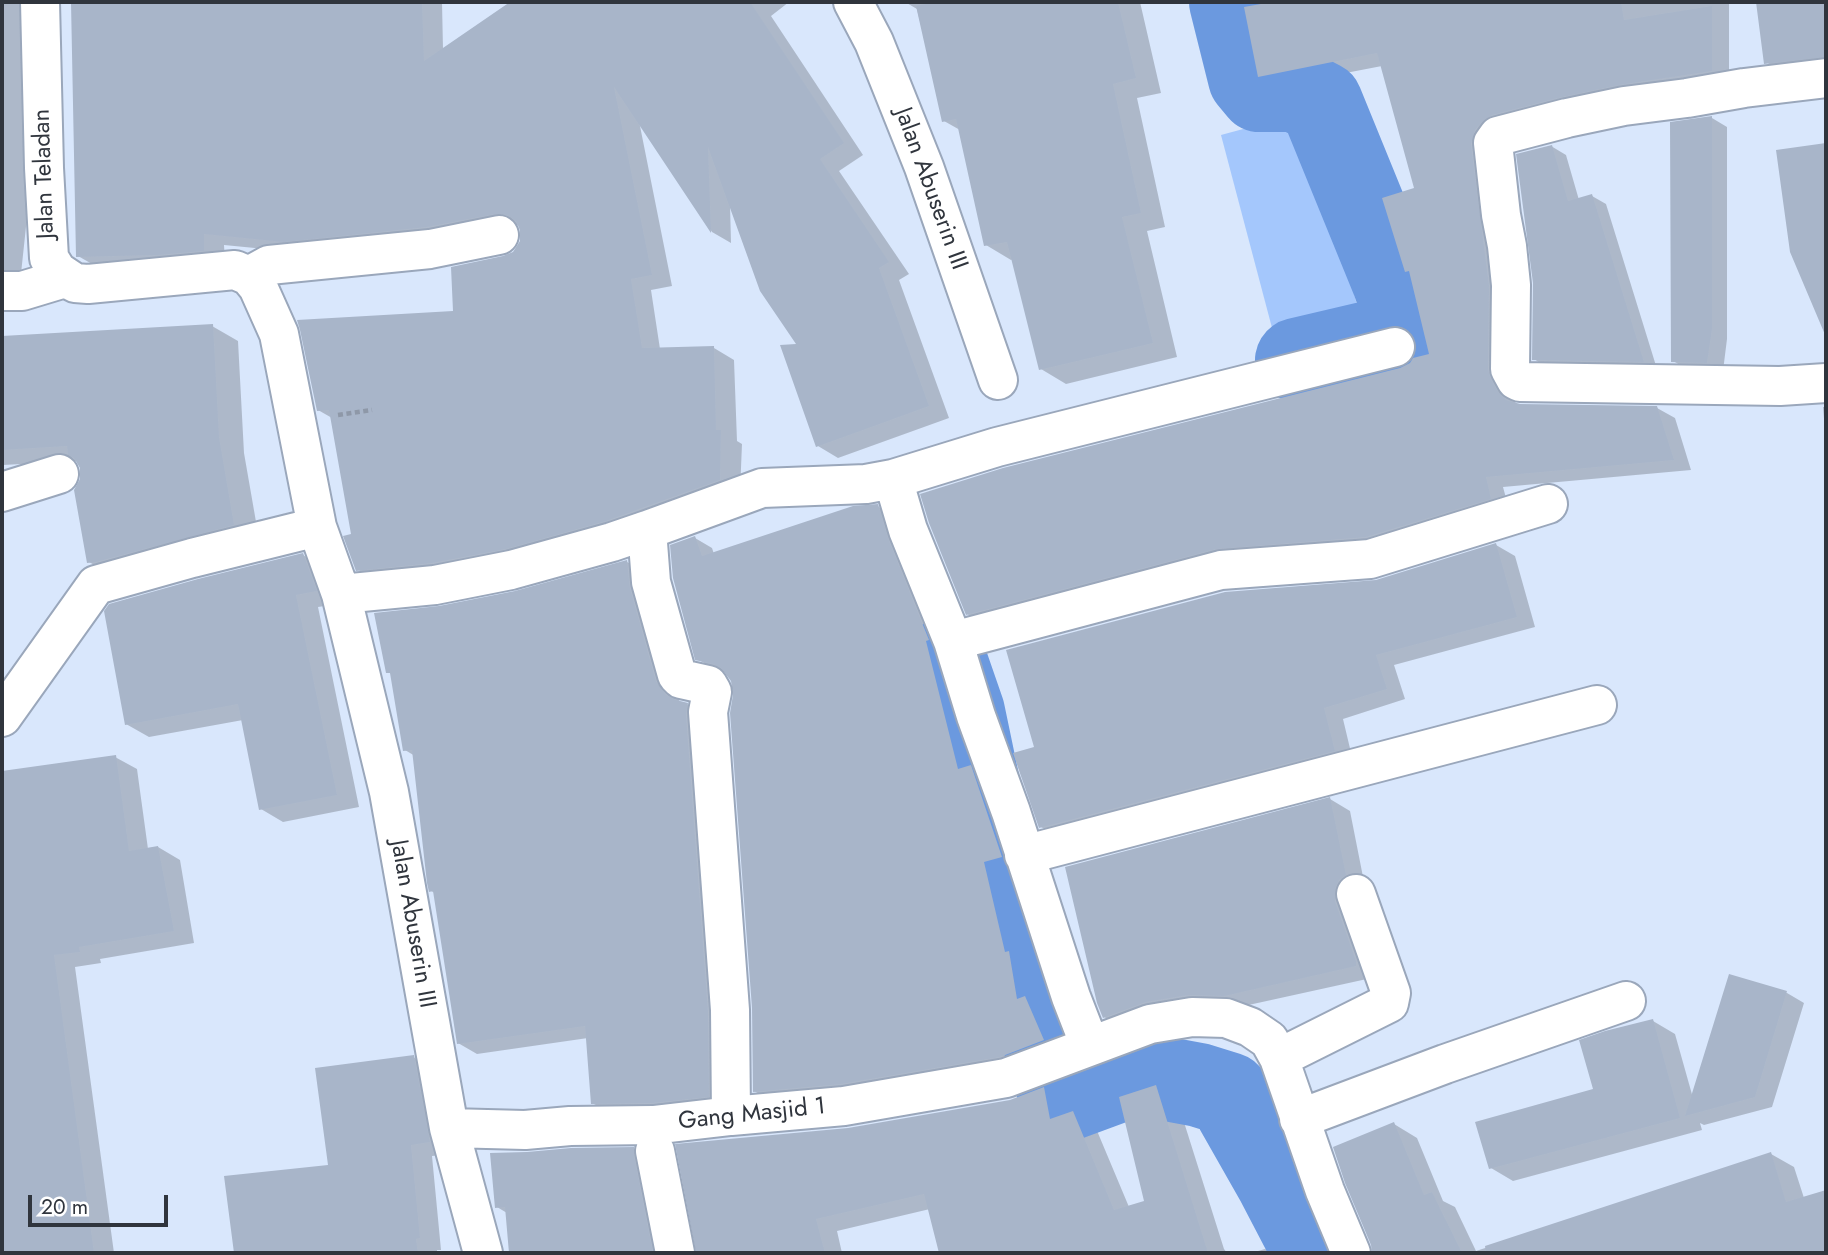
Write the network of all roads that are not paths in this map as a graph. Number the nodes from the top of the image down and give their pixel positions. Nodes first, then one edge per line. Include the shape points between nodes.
1 (40, 2) edge
2 (853, 2) edge
3 (1826, 78) edge
4 (499, 235) dead end
5 (249, 276) junction
6 (65, 278) junction
7 (2, 291) edge
8 (1395, 347) dead end
9 (998, 380) dead end
10 (1826, 383) edge
11 (59, 474) dead end
12 (881, 481) junction
13 (2, 492) edge
14 (1548, 504) dead end
15 (317, 527) junction
16 (646, 530) junction
17 (341, 594) junction
18 (953, 641) junction
19 (1597, 705) dead end
20 (2, 717) edge
21 (1024, 855) junction
22 (1356, 894) dead end
23 (1626, 1001) dead end
24 (1073, 1054) junction
25 (1279, 1058) junction
26 (731, 1116) junction
27 (1299, 1119) junction
28 (449, 1128) junction
29 (655, 1151) dead end
30 (483, 1253) edge
31 (676, 1253) edge
32 (1351, 1253) edge

1 - 6 street, Jalan Teladan via 49,258
2 - 9 street, Jalan Abuserin III via 924,167
3 - 10 street via 1625,106 1497,136 1493,143 1511,285 1510,369 1516,380
4 - 5 street via 430,249 269,265
5 - 6 street via 235,270 88,284
5 - 15 street, Jalan Abuserin III via 279,334
6 - 7 street via 22,291
8 - 12 street via 997,447
11 - 13 street
12 - 16 street via 762,488
12 - 18 street via 908,530
14 - 18 street via 1370,559 1221,570
15 - 17 street, Jalan Abuserin III
15 - 20 street via 96,584
16 - 17 street via 498,572 435,585
16 - 26 street via 651,582 677,675 708,685 712,692 708,712 730,1010
17 - 28 street, Jalan Abuserin III via 389,792
18 - 21 street
19 - 21 street
21 - 24 street via 1070,997
22 - 25 street via 1391,993 1389,1003
23 - 27 street
24 - 25 street, Gang Masjid 1 via 1150,1024 1192,1017 1226,1018 1250,1027 1269,1040
24 - 26 street, Gang Masjid 1 via 1006,1078 844,1106
25 - 27 street
26 - 28 street, Gang Masjid 1 via 653,1125
27 - 32 street
28 - 30 street, Jalan Abuserin III
29 - 31 street

